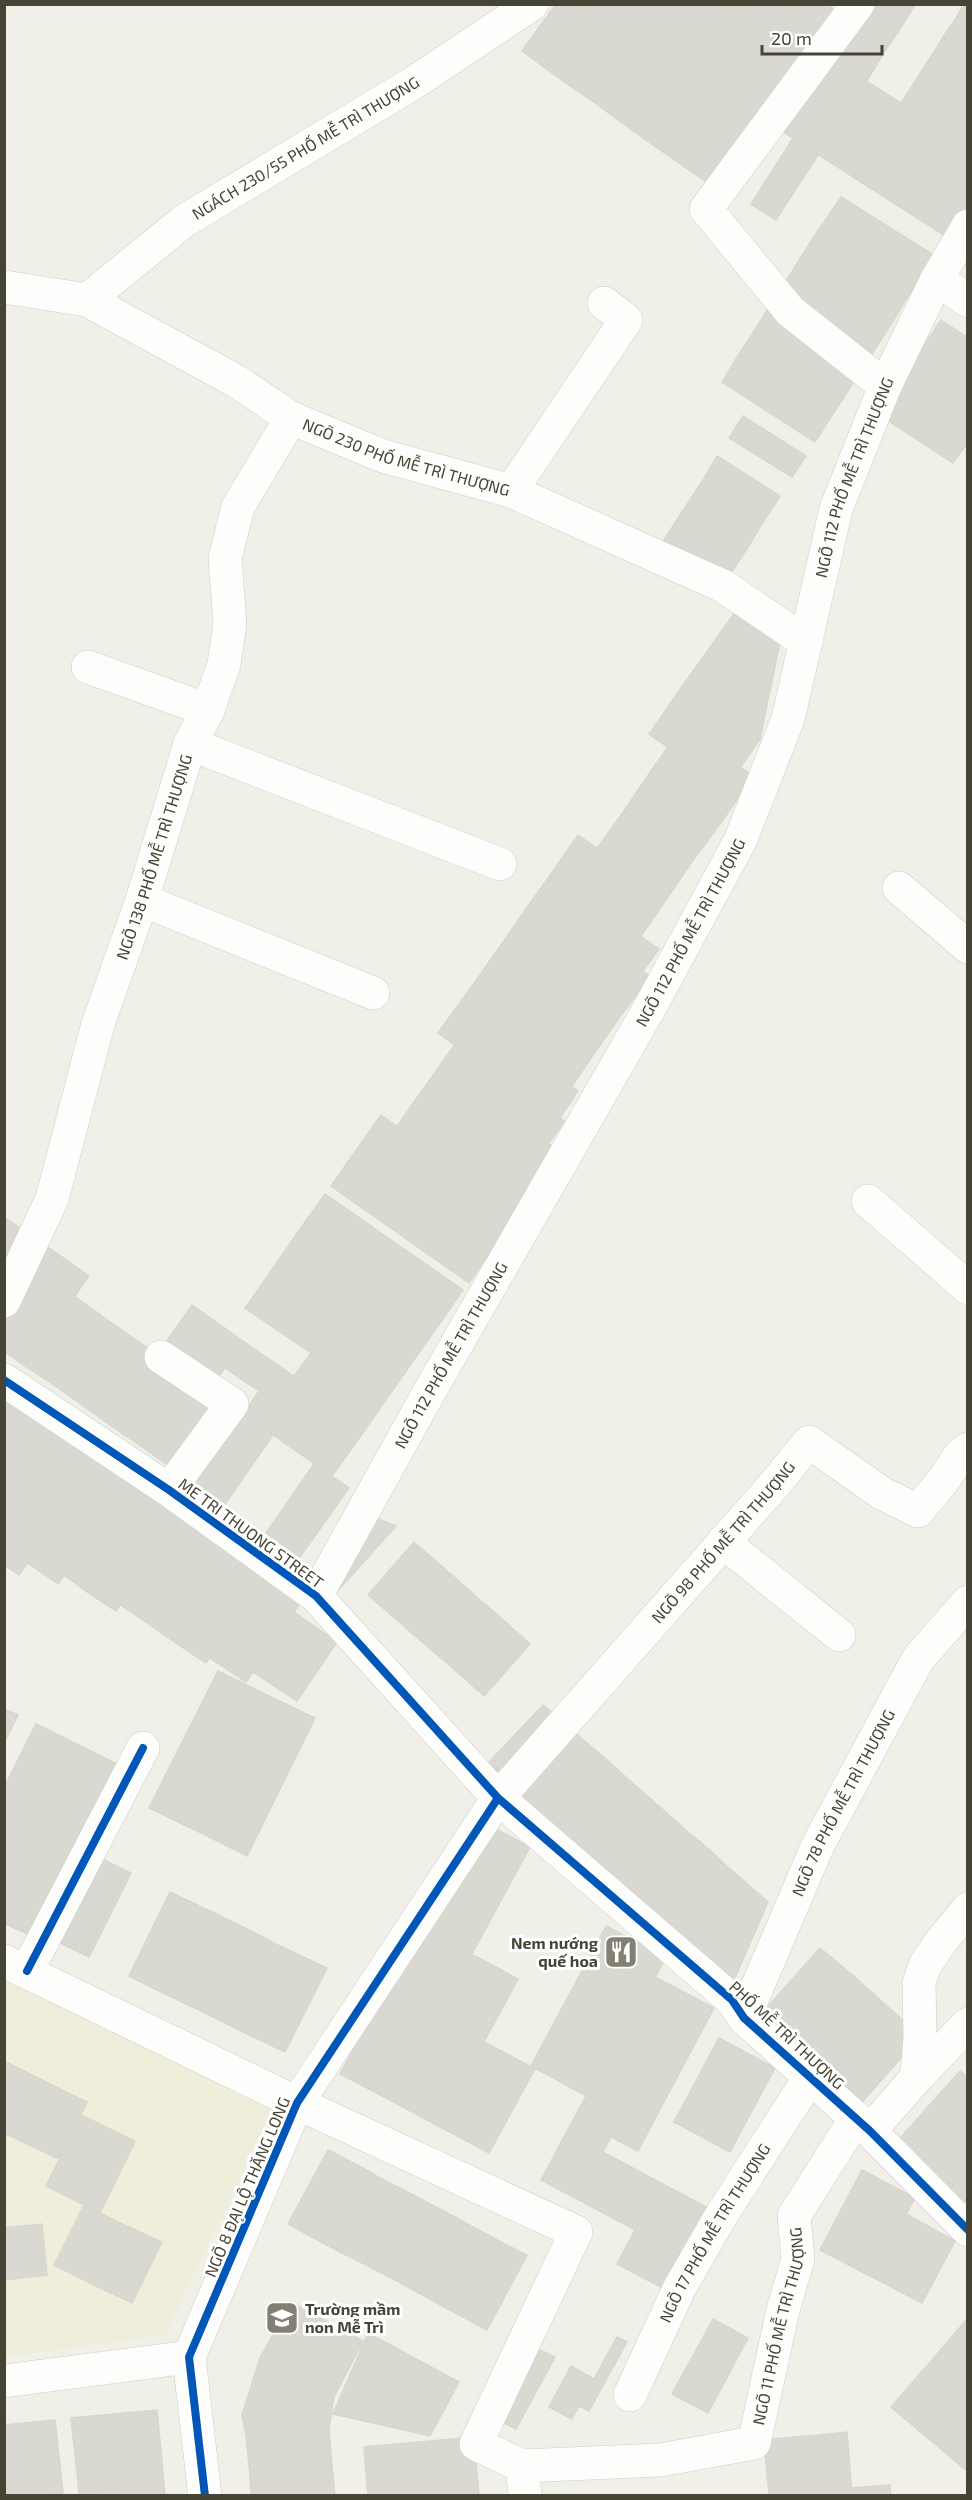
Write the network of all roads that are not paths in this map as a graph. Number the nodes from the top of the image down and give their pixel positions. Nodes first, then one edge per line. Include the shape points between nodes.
1 (532, 4) edge
2 (858, 4) edge
3 (968, 226) edge
4 (937, 279) junction
5 (4, 287) edge
6 (87, 300) junction
7 (968, 301) edge
8 (604, 303) dead end
9 (885, 386) junction
10 (291, 418) junction
11 (512, 492) junction
12 (806, 642) junction
13 (88, 667) dead end
14 (208, 710) junction
15 (190, 744) junction
16 (500, 864) dead end
17 (899, 888) dead end
18 (142, 900) junction
19 (968, 947) edge
20 (373, 993) dead end
21 (868, 1201) dead end
22 (968, 1288) edge
23 (4, 1301) edge
24 (161, 1357) dead end
25 (4, 1380) edge
26 (968, 1449) edge
27 (169, 1490) junction
28 (723, 1542) junction
29 (316, 1596) junction
30 (968, 1602) edge
31 (839, 1635) dead end
32 (143, 1748) dead end
33 (498, 1798) junction
34 (968, 1909) edge
35 (16, 1966) edge
36 (744, 2018) junction
37 (968, 2024) edge
38 (810, 2077) junction
39 (917, 2077) junction
40 (297, 2103) junction
41 (862, 2124) junction
42 (968, 2230) edge
43 (189, 2357) junction
44 (4, 2381) edge
45 (630, 2395) dead end
46 (524, 2481) edge
47 (205, 2496) edge

1 - 6 street, NGÁCH 230/55 PHỐ MỄ TRÌ THƯỢNG via 385,100 184,221
2 - 9 street via 706,209 790,311
3 - 4 street, NGÕ 112 PHỐ MỄ TRÌ THƯỢNG
4 - 7 street
4 - 9 street, NGÕ 112 PHỐ MỄ TRÌ THƯỢNG
5 - 6 street, NGÕ 230 PHỐ MỄ TRÌ THƯỢNG
6 - 10 street, NGÕ 230 PHỐ MỄ TRÌ THƯỢNG via 236,381
8 - 11 street via 626,320
9 - 12 street, NGÕ 112 PHỐ MỄ TRÌ THƯỢNG via 836,509
10 - 11 street, NGÕ 230 PHỐ MỄ TRÌ THƯỢNG via 382,456
10 - 14 street, NGÕ 138 PHỐ MỄ TRÌ THƯỢNG via 238,507 225,558 230,624 224,664
11 - 12 street, NGÕ 230 PHỐ MỄ TRÌ THƯỢNG via 723,586
12 - 29 street, NGÕ 112 PHỐ MỄ TRÌ THƯỢNG via 788,720 740,842
13 - 14 street
14 - 15 street, NGÕ 138 PHỐ MỄ TRÌ THƯỢNG
15 - 16 street
15 - 18 street, NGÕ 138 PHỐ MỄ TRÌ THƯỢNG
17 - 19 street
18 - 20 street
18 - 23 street, NGÕ 138 PHỐ MỄ TRÌ THƯỢNG via 98,1024 52,1199
21 - 22 street
24 - 27 street via 232,1404
25 - 27 street, ME TRI THUONG STREET
26 - 28 street, NGÕ 98 PHỐ MỄ TRÌ THƯỢNG via 918,1511 883,1494 808,1442
27 - 29 street, ME TRI THUONG STREET
28 - 31 street
28 - 33 street, NGÕ 98 PHỐ MỄ TRÌ THƯỢNG
29 - 33 street, ME TRI THUONG STREET
30 - 36 street, NGÕ 78 PHỐ MỄ TRÌ THƯỢNG via 918,1659 823,1835
32 - 35 street
33 - 36 street, PHỐ MỄ TRÌ THƯỢNG via 732,2000
33 - 40 street, NGÕ 8 ĐẠI LỘ THĂNG LONG
34 - 39 street via 925,1965 919,1983
35 - 40 street
36 - 38 street, PHỐ MỄ TRÌ THƯỢNG
37 - 39 street, NGÕ 11 PHỐ MỄ TRÌ THƯỢNG
38 - 41 street, PHỐ MỄ TRÌ THƯỢNG
38 - 45 street, NGÕ 17 PHỐ MỄ TRÌ THƯỢNG via 679,2289
39 - 41 street, NGÕ 11 PHỐ MỄ TRÌ THƯỢNG
40 - 43 street, NGÕ 8 ĐẠI LỘ THĂNG LONG
40 - 46 street via 576,2232 476,2444
41 - 42 street, PHỐ MỄ TRÌ THƯỢNG
41 - 46 street, NGÕ 11 PHỐ MỄ TRÌ THƯỢNG via 794,2216 798,2259 754,2443
43 - 44 street
43 - 47 street, NGÕ 8 ĐẠI LỘ THĂNG LONG

